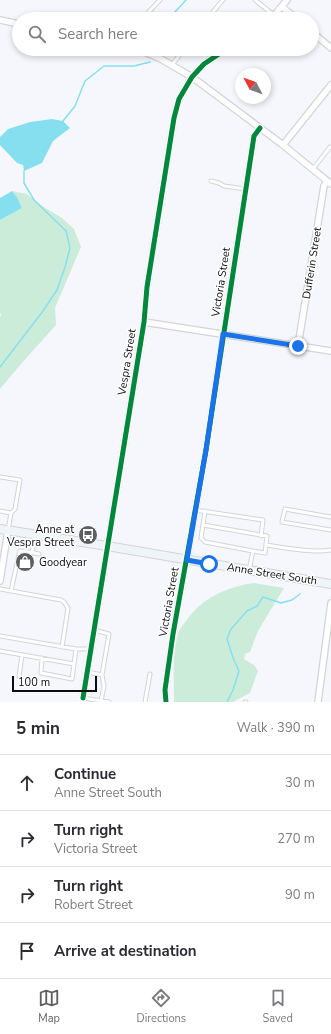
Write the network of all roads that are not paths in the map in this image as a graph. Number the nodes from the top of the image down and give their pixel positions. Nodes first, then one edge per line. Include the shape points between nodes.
1 (160, 0) edge
2 (223, 0) edge
3 (255, 0) edge
4 (287, 0) edge
5 (282, 7) junction
6 (149, 12) edge
7 (213, 12) edge
8 (268, 12) edge
9 (278, 12) edge
10 (288, 12) edge
11 (0, 20) edge
12 (12, 23) edge
13 (319, 38) edge
14 (331, 48) edge
15 (156, 56) edge
16 (179, 56) edge
17 (216, 56) edge
18 (172, 65) junction
19 (192, 77) junction
20 (331, 85) edge
21 (260, 128) junction
22 (283, 145) junction
23 (330, 147) dead end
24 (313, 169) junction
25 (211, 181) dead end
26 (329, 183) edge
27 (246, 189) junction
28 (144, 322) junction
29 (223, 334) junction
30 (298, 346) junction
31 (331, 351) edge
32 (0, 477) edge
33 (195, 510) junction
34 (0, 511) edge
35 (205, 511) junction
36 (11, 513) junction
37 (331, 517) edge
38 (203, 525) junction
39 (4, 530) edge
40 (331, 530) edge
41 (35, 535) junction
42 (261, 536) junction
43 (266, 545) junction
44 (107, 546) junction
45 (331, 550) edge
46 (253, 551) junction
47 (32, 553) junction
48 (2, 554) edge
49 (39, 554) dead end
50 (187, 560) junction
51 (1, 570) edge
52 (249, 570) junction
53 (0, 581) edge
54 (331, 584) edge
55 (0, 589) edge
56 (11, 591) junction
57 (331, 603) edge
58 (94, 630) junction
59 (0, 636) edge
60 (62, 647) junction
61 (76, 649) junction
62 (91, 649) junction
63 (0, 651) edge
64 (22, 655) junction
65 (42, 658) junction
66 (74, 664) junction
67 (88, 672) junction
68 (150, 674) dead end
69 (102, 675) junction
70 (19, 677) dead end
71 (83, 698) joint
72 (101, 701) junction
73 (109, 702) edge
74 (145, 702) edge
75 (166, 702) edge
76 (318, 702) edge

1 - 6 lane
2 - 7 lane
3 - 8 lane
4 - 5 street
5 - 9 street
5 - 10 street
11 - 12 street
13 - 14 street
15 - 18 street
16 - 18 lane
17 - 19 street, Vespra Street
18 - 19 street
19 - 21 street
19 - 28 street, Vespra Street via 179,99 174,118 147,287
20 - 22 street
21 - 22 street
21 - 27 street, Victoria Street via 254,136
22 - 24 street
23 - 24 lane
24 - 26 street
25 - 27 lane
26 - 30 street, Dufferin Street via 324,186
27 - 29 street, Victoria Street
28 - 29 street
28 - 44 street, Vespra Street
29 - 30 street
29 - 33 street, Victoria Street
30 - 31 street
32 - 36 lane via 20,480 15,509
33 - 35 lane
33 - 50 street, Victoria Street
34 - 36 lane
35 - 38 lane
35 - 42 lane via 263,520
36 - 39 lane
37 - 40 lane via 285,508 282,522
38 - 42 lane
38 - 46 lane via 201,538 205,542
39 - 41 street, Anne Street South
39 - 48 street
41 - 44 street, Anne Street South
41 - 47 lane
42 - 43 lane via 267,536
43 - 45 lane via 290,549
43 - 46 lane via 265,553
44 - 50 street, Anne Street South
44 - 58 street, Vespra Street
46 - 52 lane
47 - 49 lane
47 - 56 lane via 20,551
48 - 51 street
50 - 52 street, Anne Street South
50 - 75 street, Victoria Street via 173,634 165,690
51 - 53 street
52 - 54 street, Anne Street South
55 - 56 lane
56 - 60 lane via 64,602 68,608
57 - 76 street
58 - 62 street, Vespra Street
58 - 69 lane via 109,634
59 - 60 lane
60 - 61 lane
61 - 62 lane
61 - 66 lane
62 - 67 street, Vespra Street
63 - 64 lane
64 - 65 lane
64 - 70 lane
65 - 66 lane
65 - 66 lane via 41,673 72,679
67 - 69 lane
67 - 71 street, Vespra Street
68 - 74 lane
69 - 72 lane via 104,686
71 - 72 lane
72 - 73 lane

